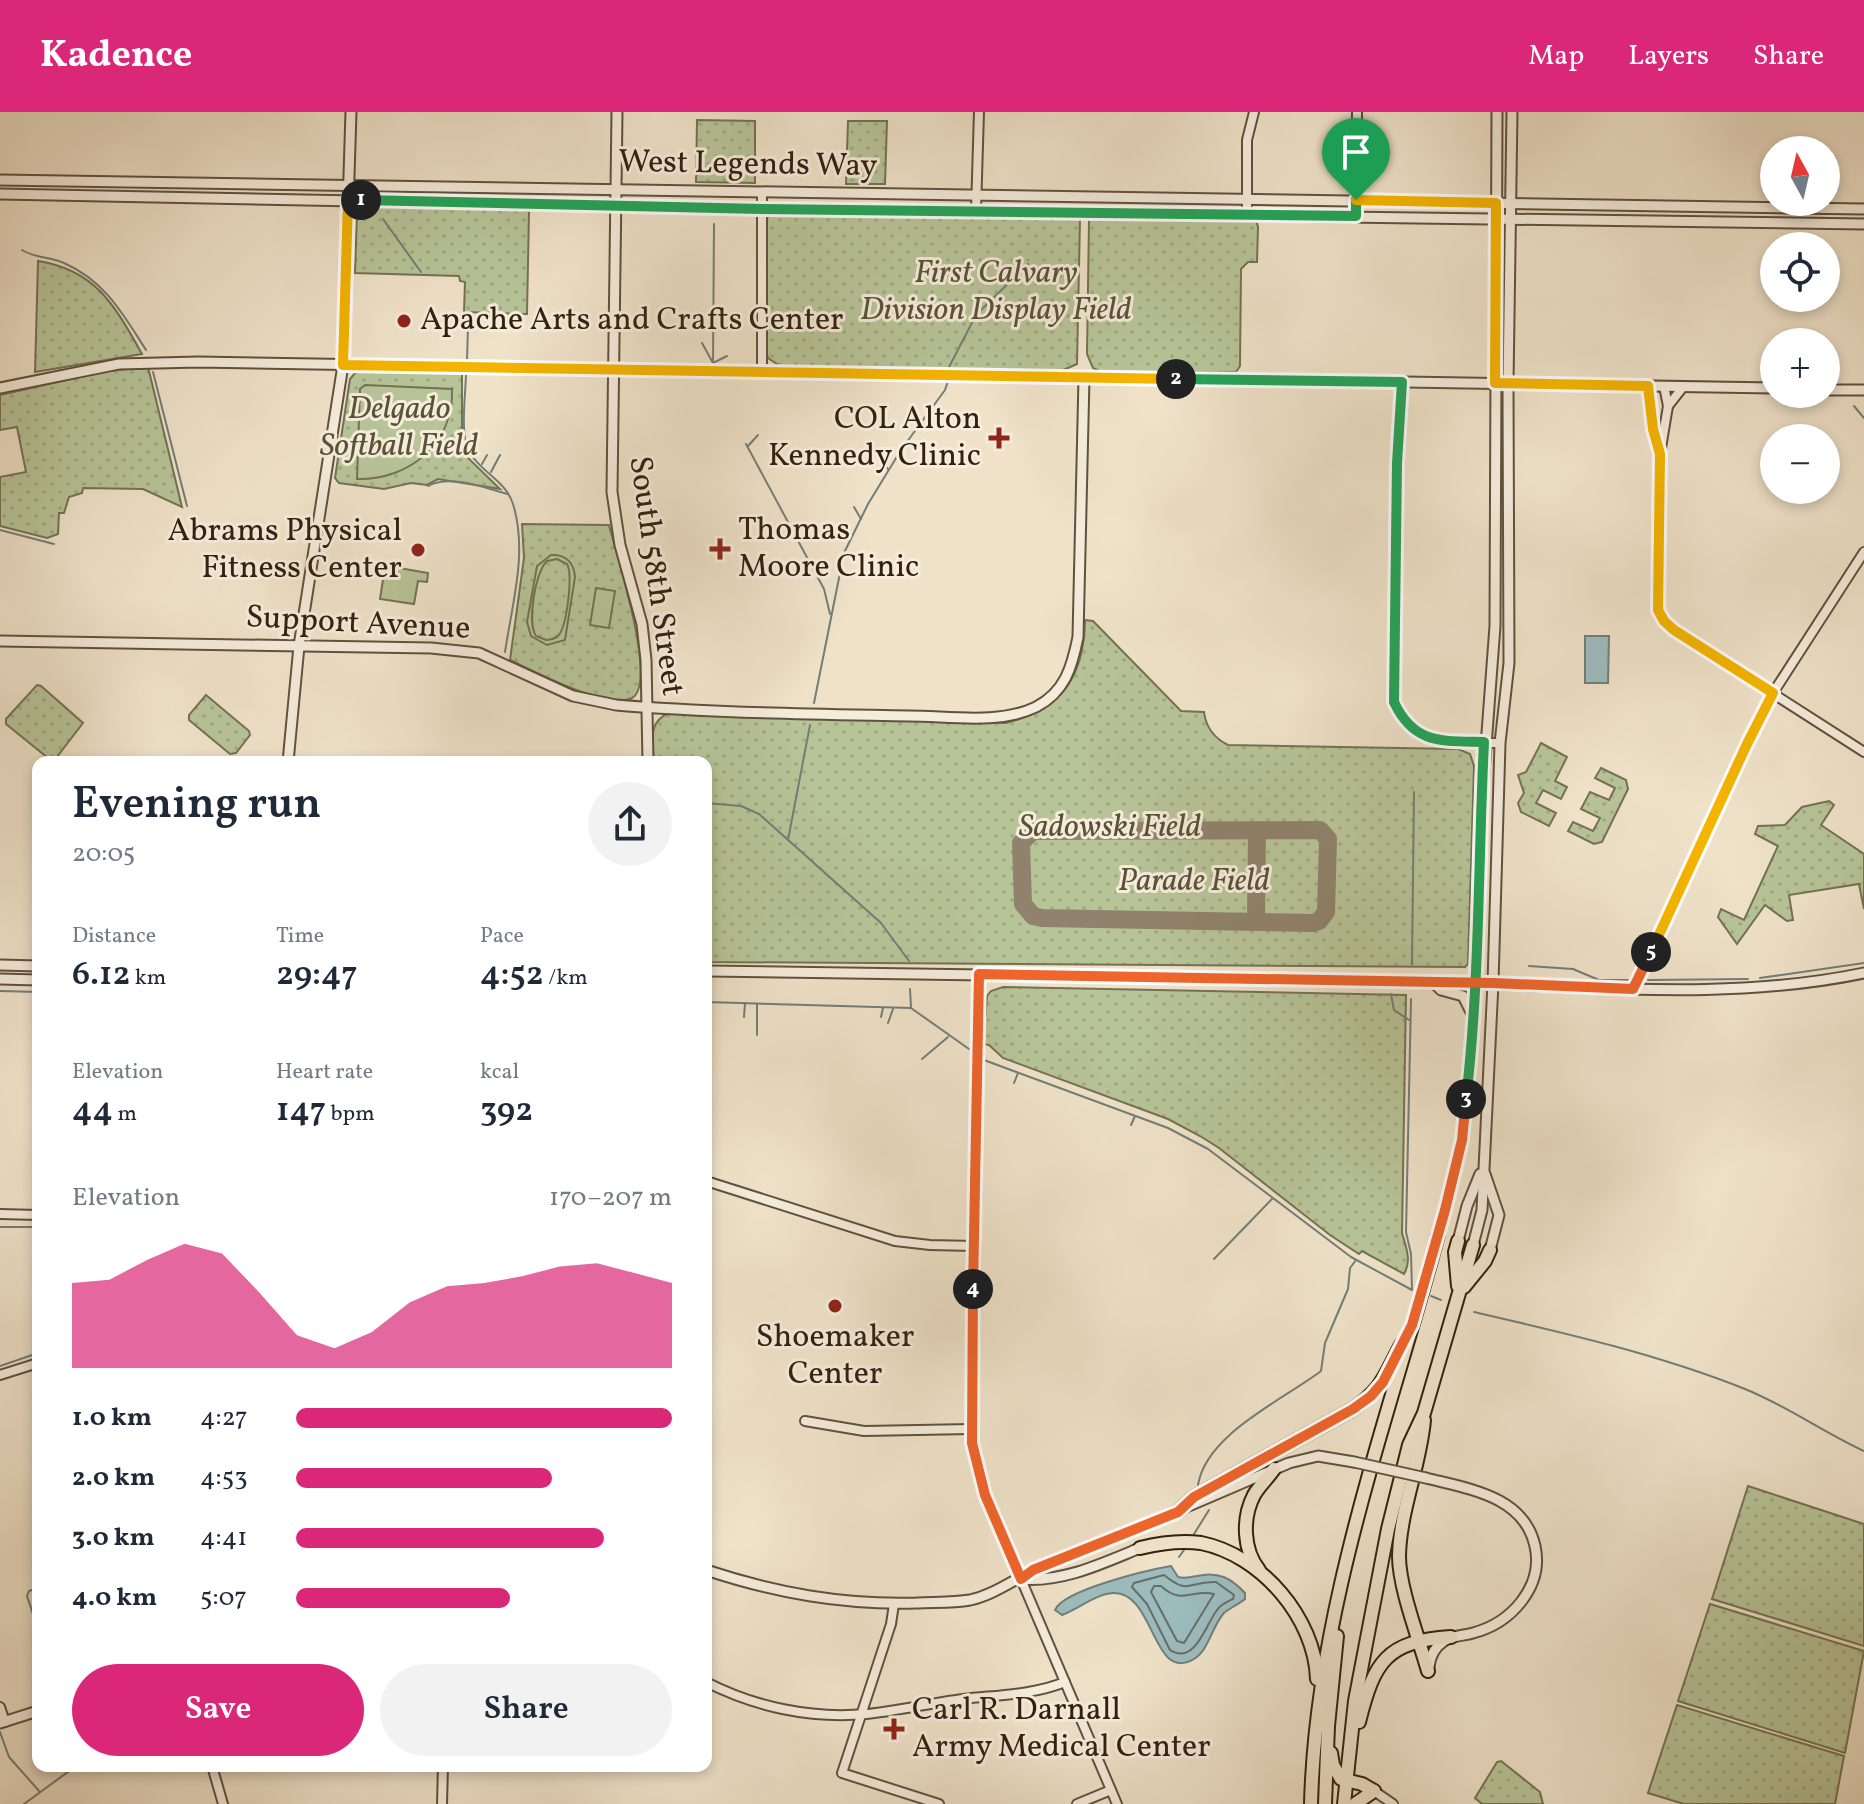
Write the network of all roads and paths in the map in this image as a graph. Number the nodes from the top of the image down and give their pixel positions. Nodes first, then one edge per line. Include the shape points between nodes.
1 (351, 112) edge
2 (617, 112) edge
3 (979, 112) edge
4 (1254, 112) edge
5 (1357, 112) edge
6 (1497, 112) edge
7 (1512, 112) edge
8 (0, 180) edge
9 (348, 186) junction
10 (616, 189) junction
11 (762, 192) junction
12 (0, 194) edge
13 (978, 195) junction
14 (1248, 198) junction
15 (348, 200) junction
16 (1356, 200) junction
17 (1496, 203) junction
18 (1510, 203) junction
19 (615, 204) junction
20 (762, 209) junction
21 (976, 210) junction
22 (1864, 212) edge
23 (1247, 214) junction
24 (1356, 216) junction
25 (1496, 218) junction
26 (1510, 218) junction
27 (1842, 223) junction
28 (1864, 224) edge
29 (343, 365) junction
30 (613, 370) junction
31 (762, 372) junction
32 (1084, 378) junction
33 (1402, 382) junction
34 (1495, 383) junction
35 (1508, 384) junction
36 (1648, 386) junction
37 (1664, 386) junction
38 (1683, 387) junction
39 (0, 388) edge
40 (1760, 388) edge
41 (1840, 390) edge
42 (1864, 390) edge
43 (1668, 406) junction
44 (1660, 454) junction
45 (1864, 552) edge
46 (0, 641) edge
47 (299, 646) junction
48 (1773, 693) junction
49 (648, 708) junction
50 (1484, 742) junction
51 (1500, 743) junction
52 (1864, 752) edge
53 (289, 756) edge
54 (648, 756) edge
55 (0, 965) edge
56 (32, 966) edge
57 (712, 971) edge
58 (1864, 973) edge
59 (979, 974) junction
60 (0, 979) edge
61 (32, 980) edge
62 (1433, 982) junction
63 (1477, 983) junction
64 (1493, 983) junction
65 (1633, 989) junction
66 (1474, 1018) junction
67 (1483, 1167) junction
68 (712, 1183) edge
69 (0, 1214) edge
70 (32, 1215) edge
71 (1438, 1235) joint
72 (1473, 1245) junction
73 (974, 1246) junction
74 (1412, 1325) junction
75 (32, 1365) edge
76 (0, 1375) edge
77 (1424, 1413) junction
78 (805, 1421) dead end
79 (971, 1429) junction
80 (1274, 1469) junction
81 (1178, 1512) junction
82 (1140, 1548) joint
83 (712, 1572) edge
84 (1021, 1579) junction
85 (1268, 1580) junction
86 (1342, 1585) junction
87 (894, 1604) junction
88 (1451, 1637) junction
89 (1419, 1640) junction
90 (1428, 1671) joint
91 (1065, 1682) junction
92 (712, 1685) edge
93 (1318, 1704) junction
94 (0, 1707) edge
95 (32, 1713) edge
96 (861, 1714) junction
97 (2, 1722) edge
98 (1328, 1726) junction
99 (214, 1772) edge
100 (443, 1772) edge
101 (1347, 1777) junction
102 (1111, 1790) junction
103 (1374, 1791) junction
104 (223, 1804) edge
105 (442, 1804) edge
106 (939, 1804) edge
107 (1077, 1804) edge
108 (1117, 1804) edge
109 (1311, 1804) edge
110 (1325, 1804) edge
111 (1344, 1804) edge
112 (1355, 1804) edge
113 (1393, 1804) edge

1 - 9 street
2 - 10 street, South 58th Street
3 - 13 street
4 - 14 street via 1247,140
5 - 16 street
6 - 17 street
7 - 18 street
8 - 9 street, West Legends Way
9 - 10 street, West Legends Way
9 - 15 street
10 - 11 street, West Legends Way
10 - 19 street, South 58th Street
11 - 13 street, West Legends Way
11 - 20 street
12 - 15 street, West Legends Way
13 - 14 street, West Legends Way
13 - 21 street
14 - 16 street, West Legends Way
14 - 23 street
15 - 19 street, West Legends Way
15 - 29 street
16 - 17 street, West Legends Way
16 - 24 street
17 - 18 street, West Legends Way
17 - 25 street
18 - 22 street, West Legends Way
18 - 26 street
19 - 20 street, West Legends Way
19 - 30 street, South 58th Street
20 - 21 street, West Legends Way
20 - 31 street
21 - 23 street, West Legends Way
22 - 27 street
23 - 24 street, West Legends Way
24 - 25 street, West Legends Way
25 - 26 street, West Legends Way
25 - 34 street
26 - 27 street, West Legends Way
26 - 35 street
27 - 28 street, West Legends Way
29 - 30 street
29 - 39 street via 145,362
29 - 47 street
30 - 31 street
30 - 49 street, South 58th Street via 612,492 642,624
31 - 32 street
32 - 33 street
32 - 49 street, Support Avenue via 1078,637 1064,683 1038,706 995,717
33 - 34 street
33 - 50 street via 1393,690 1398,711 1412,729 1430,738
34 - 35 street
34 - 50 street via 1495,626
35 - 36 street
35 - 51 street via 1509,663
36 - 37 street
36 - 44 street
37 - 38 street
37 - 43 street
38 - 40 street
38 - 43 street
41 - 42 street
43 - 44 street
44 - 48 street via 1658,610 1674,630
45 - 48 street
46 - 47 street, Support Avenue
47 - 49 street, Support Avenue via 479,653 573,696
47 - 53 street
48 - 52 street
48 - 65 street
49 - 54 street, South 58th Street
50 - 51 street
50 - 63 street
51 - 64 street
55 - 56 street
57 - 59 street
58 - 65 street via 1748,988
59 - 62 street
59 - 73 street
60 - 61 street
62 - 63 street
62 - 66 street via 1463,996
63 - 64 street
63 - 66 street
64 - 65 street
64 - 67 street
66 - 71 street via 1462,1140
67 - 72 street via 1482,1210
67 - 72 street via 1467,1206
67 - 72 street via 1499,1215
68 - 73 street via 895,1241
69 - 70 street
71 - 74 main road
72 - 77 main road
73 - 79 street
74 - 81 main road via 1371,1396 1194,1497
74 - 86 main road
75 - 76 street
77 - 89 main road via 1422,1450 1399,1557
77 - 101 main road via 1409,1445 1376,1584
78 - 79 street via 864,1431
79 - 84 street via 979,1478
80 - 81 street
80 - 85 main road via 1256,1491 1246,1526 1251,1557
80 - 88 street, bridge via 1318,1456 1426,1478 1505,1503 1526,1524 1536,1550 1534,1581 1525,1598 1493,1626
81 - 84 street
82 - 84 street via 1092,1567
82 - 85 main road via 1175,1541 1201,1544 1222,1550
83 - 87 street via 795,1595
84 - 87 street via 967,1601
84 - 91 street
85 - 93 main road via 1304,1626 1313,1649
86 - 93 main road
86 - 98 main road
87 - 96 street
88 - 89 main road
88 - 90 street via 1436,1648
89 - 90 main road
89 - 101 main road via 1398,1649 1371,1680
91 - 96 street via 1038,1691
91 - 102 street
92 - 96 street via 785,1710
93 - 109 main road
94 - 97 street
95 - 97 street
96 - 106 street via 842,1773
98 - 101 main road via 1333,1765 1338,1776
98 - 110 main road
99 - 104 street
100 - 105 street
101 - 103 main road
101 - 111 main road
102 - 107 street
102 - 108 street
103 - 112 main road
103 - 113 street

